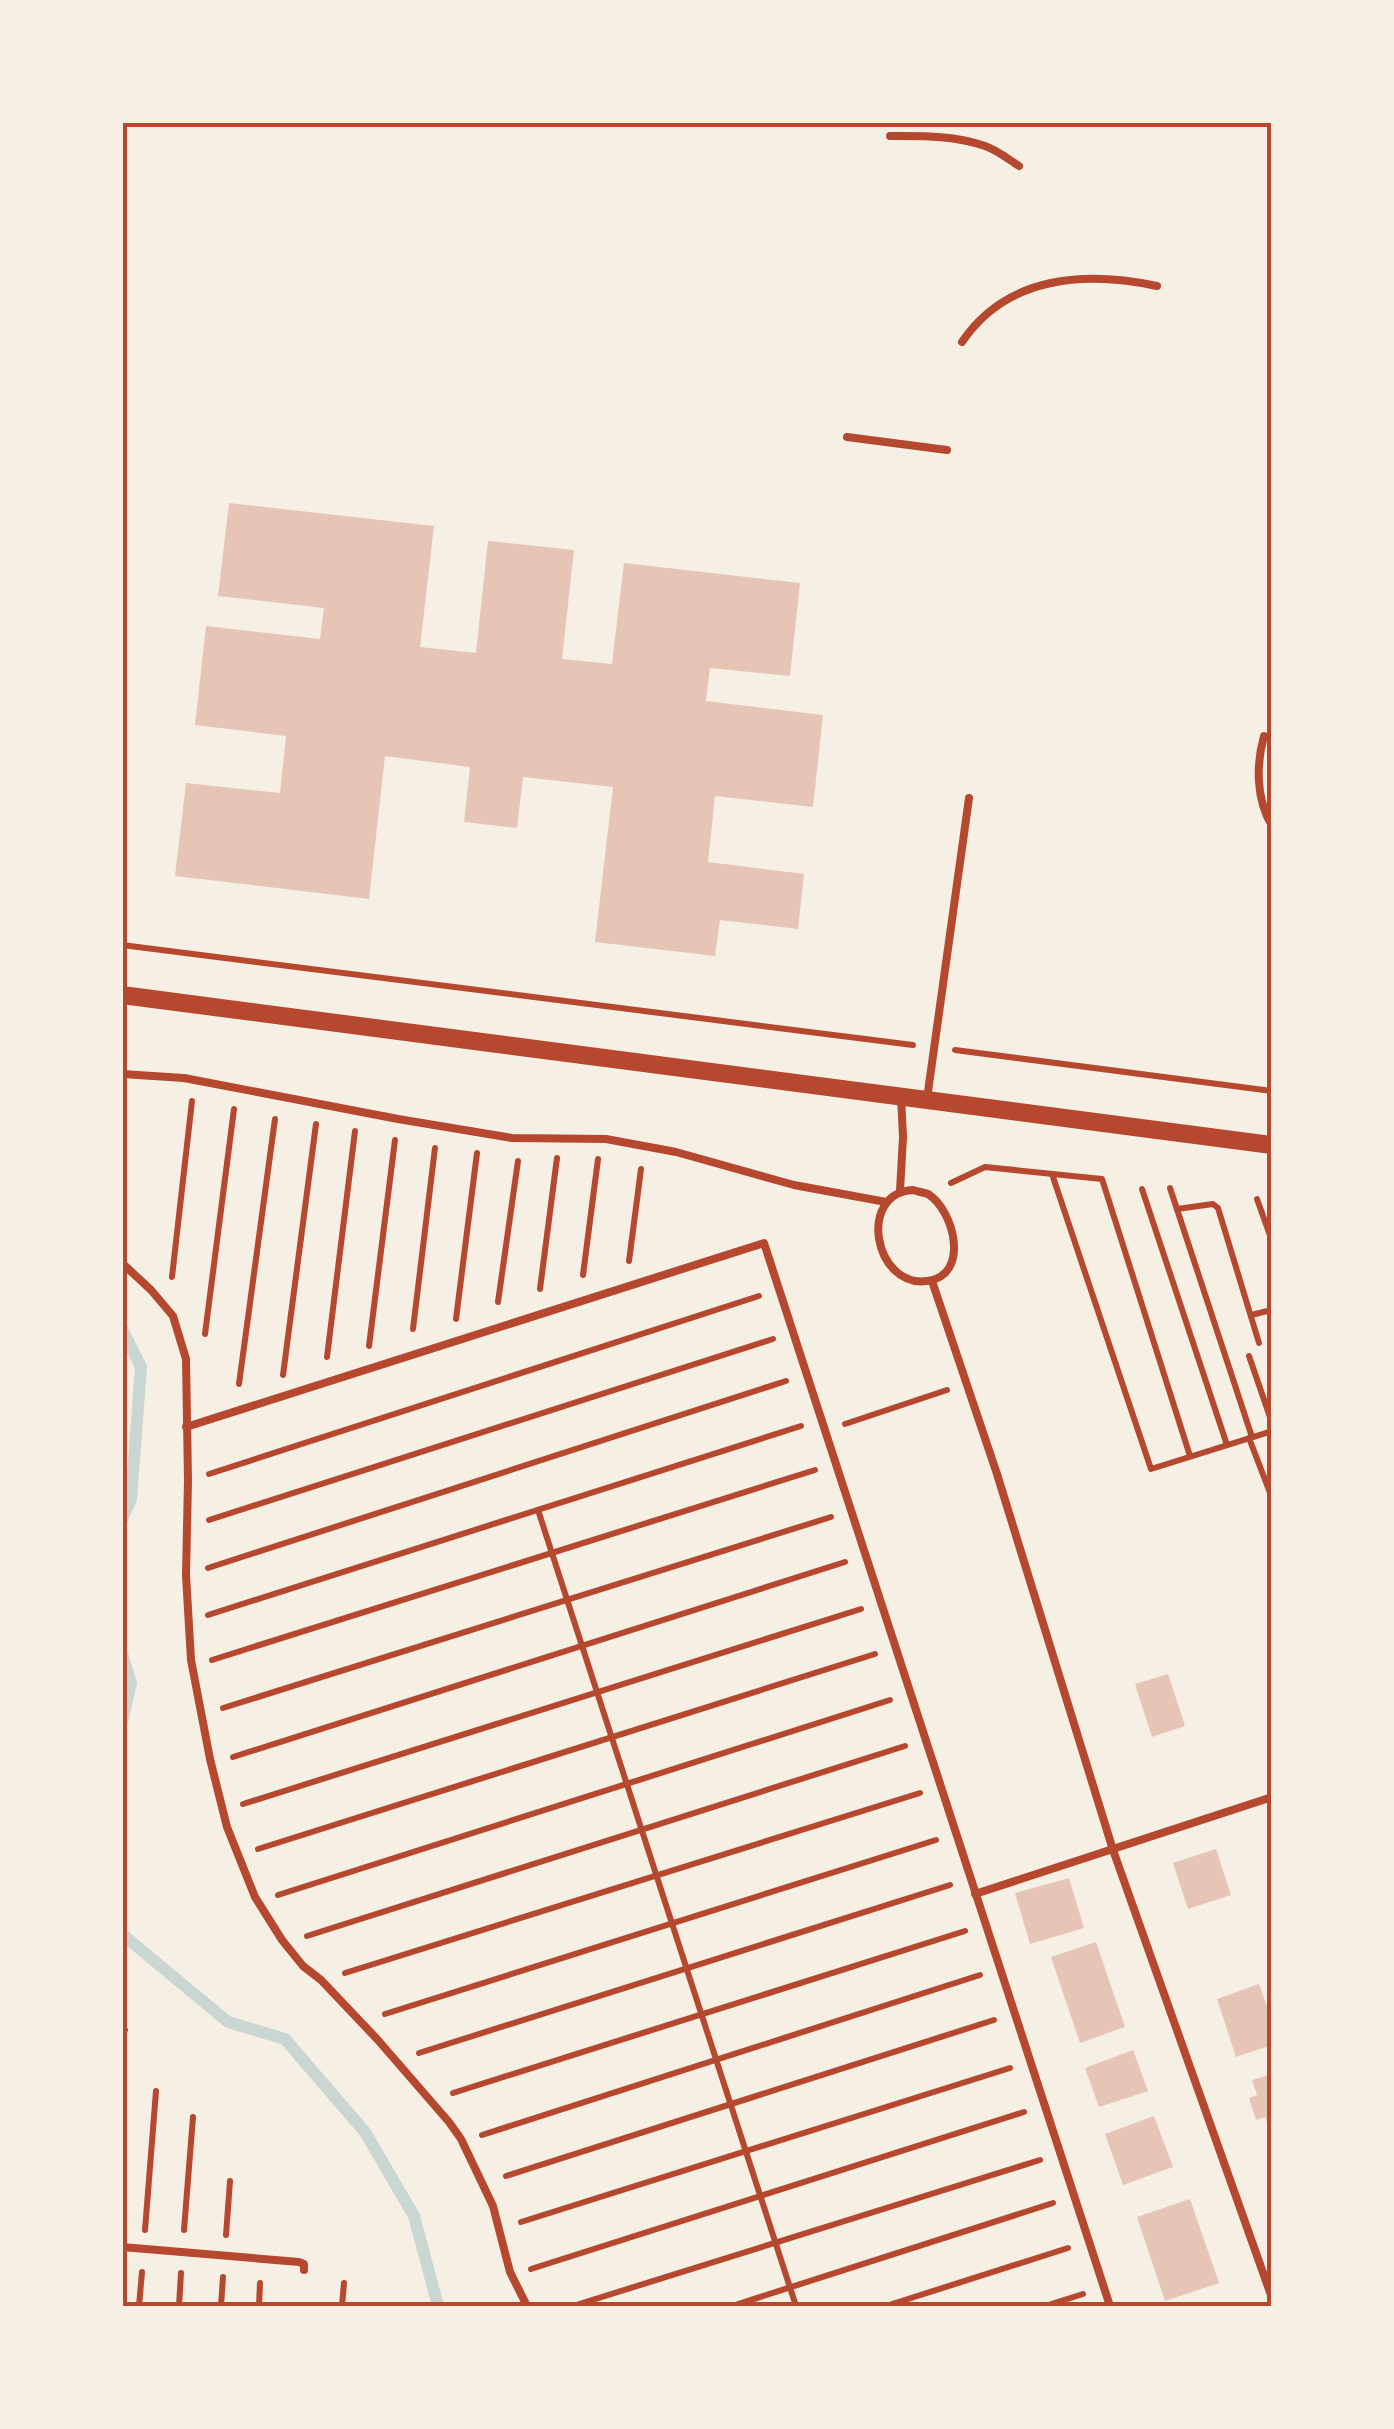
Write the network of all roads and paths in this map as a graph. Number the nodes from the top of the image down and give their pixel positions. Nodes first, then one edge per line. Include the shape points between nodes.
1 (890, 136) dead end
2 (1019, 166) dead end
3 (1157, 286) dead end
4 (962, 342) dead end
5 (848, 436) dead end
6 (948, 450) dead end
7 (1272, 748) edge
8 (969, 798) dead end
9 (1272, 826) edge
10 (122, 946) edge
11 (122, 995) edge
12 (934, 1047) junction
13 (122, 1074) edge
14 (194, 1080) junction
15 (238, 1088) junction
16 (1272, 1092) edge
17 (280, 1096) junction
18 (902, 1096) junction
19 (927, 1098) junction
20 (319, 1103) junction
21 (358, 1111) junction
22 (398, 1119) junction
23 (438, 1126) junction
24 (480, 1132) junction
25 (522, 1138) junction
26 (560, 1138) junction
27 (601, 1139) junction
28 (1272, 1145) edge
29 (644, 1146) junction
30 (1052, 1174) junction
31 (1170, 1188) dead end
32 (1142, 1190) dead end
33 (900, 1191) junction
34 (927, 1194) junction
35 (1257, 1199) dead end
36 (886, 1202) junction
37 (1177, 1209) junction
38 (1272, 1241) edge
39 (122, 1263) edge
40 (932, 1281) junction
41 (625, 1287) junction
42 (779, 1289) junction
43 (580, 1301) junction
44 (1272, 1310) edge
45 (168, 1311) junction
46 (536, 1316) junction
47 (1251, 1316) junction
48 (494, 1328) junction
49 (793, 1333) junction
50 (453, 1342) junction
51 (1259, 1343) dead end
52 (204, 1346) dead end
53 (410, 1355) junction
54 (1249, 1356) dead end
55 (366, 1369) junction
56 (807, 1375) junction
57 (324, 1383) junction
58 (966, 1384) junction
59 (280, 1396) junction
60 (236, 1410) junction
61 (822, 1420) junction
62 (186, 1426) junction
63 (1272, 1427) edge
64 (825, 1430) junction
65 (1251, 1437) junction
66 (1227, 1445) junction
67 (1190, 1456) junction
68 (836, 1464) junction
69 (188, 1481) junction
70 (1272, 1498) edge
71 (538, 1510) junction
72 (851, 1511) junction
73 (186, 1527) junction
74 (552, 1553) junction
75 (866, 1556) junction
76 (186, 1575) junction
77 (566, 1600) junction
78 (881, 1603) junction
79 (189, 1621) junction
80 (582, 1646) junction
81 (896, 1648) junction
82 (192, 1666) junction
83 (596, 1692) junction
84 (910, 1693) junction
85 (200, 1716) junction
86 (612, 1738) junction
87 (926, 1740) junction
88 (211, 1764) junction
89 (626, 1784) junction
90 (940, 1787) junction
91 (1272, 1797) edge
92 (222, 1810) junction
93 (642, 1830) junction
94 (956, 1833) junction
95 (1070, 1850) dead end
96 (1113, 1850) junction
97 (239, 1856) junction
98 (1074, 1862) junction
99 (656, 1876) junction
100 (970, 1879) junction
101 (975, 1894) junction
102 (257, 1901) junction
103 (671, 1924) junction
104 (986, 1925) junction
105 (284, 1943) junction
106 (686, 1968) junction
107 (1000, 1968) junction
108 (322, 1980) junction
109 (1014, 2013) junction
110 (701, 2014) junction
111 (360, 2022) junction
112 (396, 2060) junction
113 (716, 2060) junction
114 (1030, 2062) junction
115 (156, 2091) dead end
116 (430, 2100) junction
117 (730, 2104) junction
118 (1044, 2106) junction
119 (193, 2118) dead end
120 (462, 2142) junction
121 (745, 2151) junction
122 (1060, 2153) junction
123 (482, 2184) junction
124 (760, 2196) junction
125 (1074, 2196) junction
126 (500, 2228) junction
127 (1088, 2241) junction
128 (774, 2243) junction
129 (122, 2247) edge
130 (144, 2249) junction
131 (183, 2251) junction
132 (304, 2270) dead end
133 (511, 2275) junction
134 (344, 2283) dead end
135 (790, 2288) junction
136 (1104, 2288) junction
137 (1272, 2298) edge
138 (139, 2306) edge
139 (178, 2306) edge
140 (342, 2306) edge
141 (526, 2306) edge
142 (573, 2306) edge
143 (732, 2306) edge
144 (796, 2306) edge
145 (886, 2306) edge
146 (1045, 2306) edge
147 (1110, 2306) edge

1 - 2 lane via 953,138 987,146
3 - 4 lane via 1073,278 1029,288 1002,302
5 - 6 lane
7 - 9 lane via 1264,736 1258,771
8 - 12 lane
10 - 12 path
11 - 18 street
12 - 16 path
12 - 19 lane
13 - 14 lane
14 - 15 lane
14 - 45 path
15 - 17 lane
15 - 52 path
17 - 20 lane
17 - 60 path
18 - 19 street
18 - 33 lane
19 - 28 street
20 - 21 lane
20 - 59 path
21 - 22 lane
21 - 57 path
22 - 23 lane
22 - 55 path
23 - 24 lane
23 - 53 path
24 - 25 lane
24 - 50 path
25 - 26 lane
25 - 48 path
26 - 27 lane
26 - 46 path
27 - 29 lane
27 - 43 path
29 - 36 lane
29 - 41 path
30 - 34 path via 986,1166
30 - 67 path via 1102,1179
30 - 67 path via 1151,1469
31 - 37 path
32 - 66 path
33 - 34 lane
33 - 36 lane
34 - 40 lane via 940,1206 955,1250 952,1265
35 - 38 path
36 - 40 lane via 879,1224 885,1258 902,1278
37 - 47 path via 1218,1208
37 - 65 path
39 - 45 lane
40 - 58 lane
41 - 42 lane via 764,1243
41 - 43 lane
42 - 49 lane
42 - 69 path
43 - 46 lane
44 - 47 path
45 - 62 lane via 186,1359
46 - 48 lane
47 - 51 path
48 - 50 lane
49 - 56 lane
49 - 73 path
50 - 53 lane
53 - 55 lane
54 - 63 path
55 - 57 lane
56 - 61 lane
56 - 76 path
57 - 59 lane
58 - 64 path
58 - 96 lane
59 - 60 lane
60 - 62 lane
61 - 64 lane
61 - 71 path
62 - 69 lane
63 - 65 path
64 - 68 lane
65 - 66 path
65 - 70 path
66 - 67 path
68 - 72 lane
68 - 74 path
69 - 73 lane
71 - 74 path
71 - 79 path
72 - 75 lane
72 - 77 path
73 - 76 lane
74 - 77 path
74 - 82 path
75 - 78 lane
75 - 80 path
76 - 79 lane
77 - 80 path
77 - 85 path
78 - 81 lane
78 - 83 path
79 - 82 lane
80 - 83 path
80 - 88 path
81 - 84 lane
81 - 86 path
82 - 85 lane
83 - 86 path
83 - 92 path
84 - 87 lane
84 - 89 path
85 - 88 lane
86 - 89 path
86 - 97 path
87 - 90 lane
87 - 93 path
88 - 92 lane
89 - 93 path
89 - 102 path
90 - 94 lane
90 - 99 path
91 - 96 lane
92 - 97 lane
93 - 99 path
93 - 105 path
94 - 100 lane
94 - 103 path
95 - 98 lane
96 - 98 lane
96 - 137 lane
97 - 102 lane
98 - 101 lane
99 - 103 path
99 - 108 path
100 - 101 lane
100 - 106 path
101 - 104 lane
102 - 105 lane
103 - 106 path
103 - 111 path
104 - 107 lane
104 - 110 path
105 - 108 lane
106 - 110 path
106 - 112 path
107 - 109 lane
107 - 113 path
108 - 111 lane
109 - 114 lane
109 - 117 path
110 - 113 path
110 - 116 path
111 - 112 lane
112 - 116 lane
113 - 117 path
113 - 120 path
114 - 118 lane
114 - 121 path
115 - 130 path
116 - 120 lane
117 - 121 path
117 - 123 path
118 - 122 lane
118 - 124 path
119 - 131 path
120 - 123 lane
121 - 124 path
121 - 126 path
122 - 125 lane
122 - 128 path
123 - 126 lane
124 - 128 path
124 - 133 path
125 - 127 lane
125 - 135 path
126 - 133 lane
127 - 136 lane
127 - 145 path
128 - 135 path
128 - 142 path
129 - 130 lane
130 - 131 lane
130 - 138 path
131 - 132 lane via 300,2262
131 - 139 path
133 - 141 lane
134 - 140 path
135 - 143 path
135 - 144 path
136 - 146 path
136 - 147 lane

